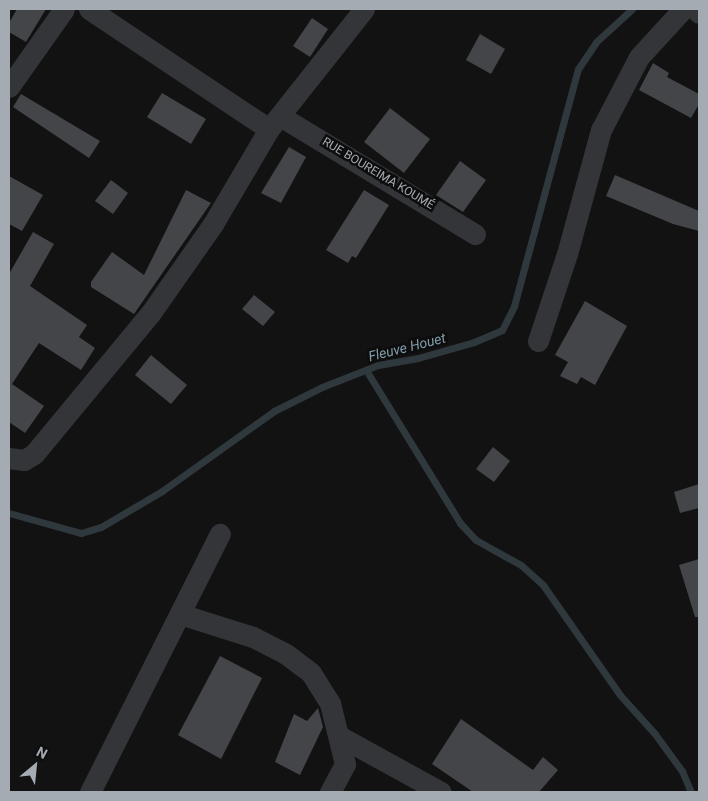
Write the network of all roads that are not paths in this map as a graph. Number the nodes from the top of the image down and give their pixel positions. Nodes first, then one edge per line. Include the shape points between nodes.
1 (64, 9) edge
2 (89, 9) edge
3 (364, 9) edge
4 (683, 9) edge
5 (698, 9) edge
6 (699, 13) edge
7 (9, 87) edge
8 (275, 122) junction
9 (475, 234) dead end
10 (538, 341) dead end
11 (9, 458) edge
12 (220, 534) dead end
13 (180, 614) junction
14 (340, 736) junction
15 (90, 792) edge
16 (330, 792) edge
17 (441, 792) edge

1 - 7 street
2 - 8 street, RUE BOUREIMA KOUMÉ
3 - 8 street
4 - 10 street via 639,57 601,130 567,254
5 - 6 street
8 - 9 street, RUE BOUREIMA KOUMÉ
8 - 11 street via 213,224 150,314 34,454 24,460
12 - 13 street
13 - 14 street via 253,637 286,654 311,673 330,703
13 - 15 street
14 - 16 street via 345,764
14 - 17 street

